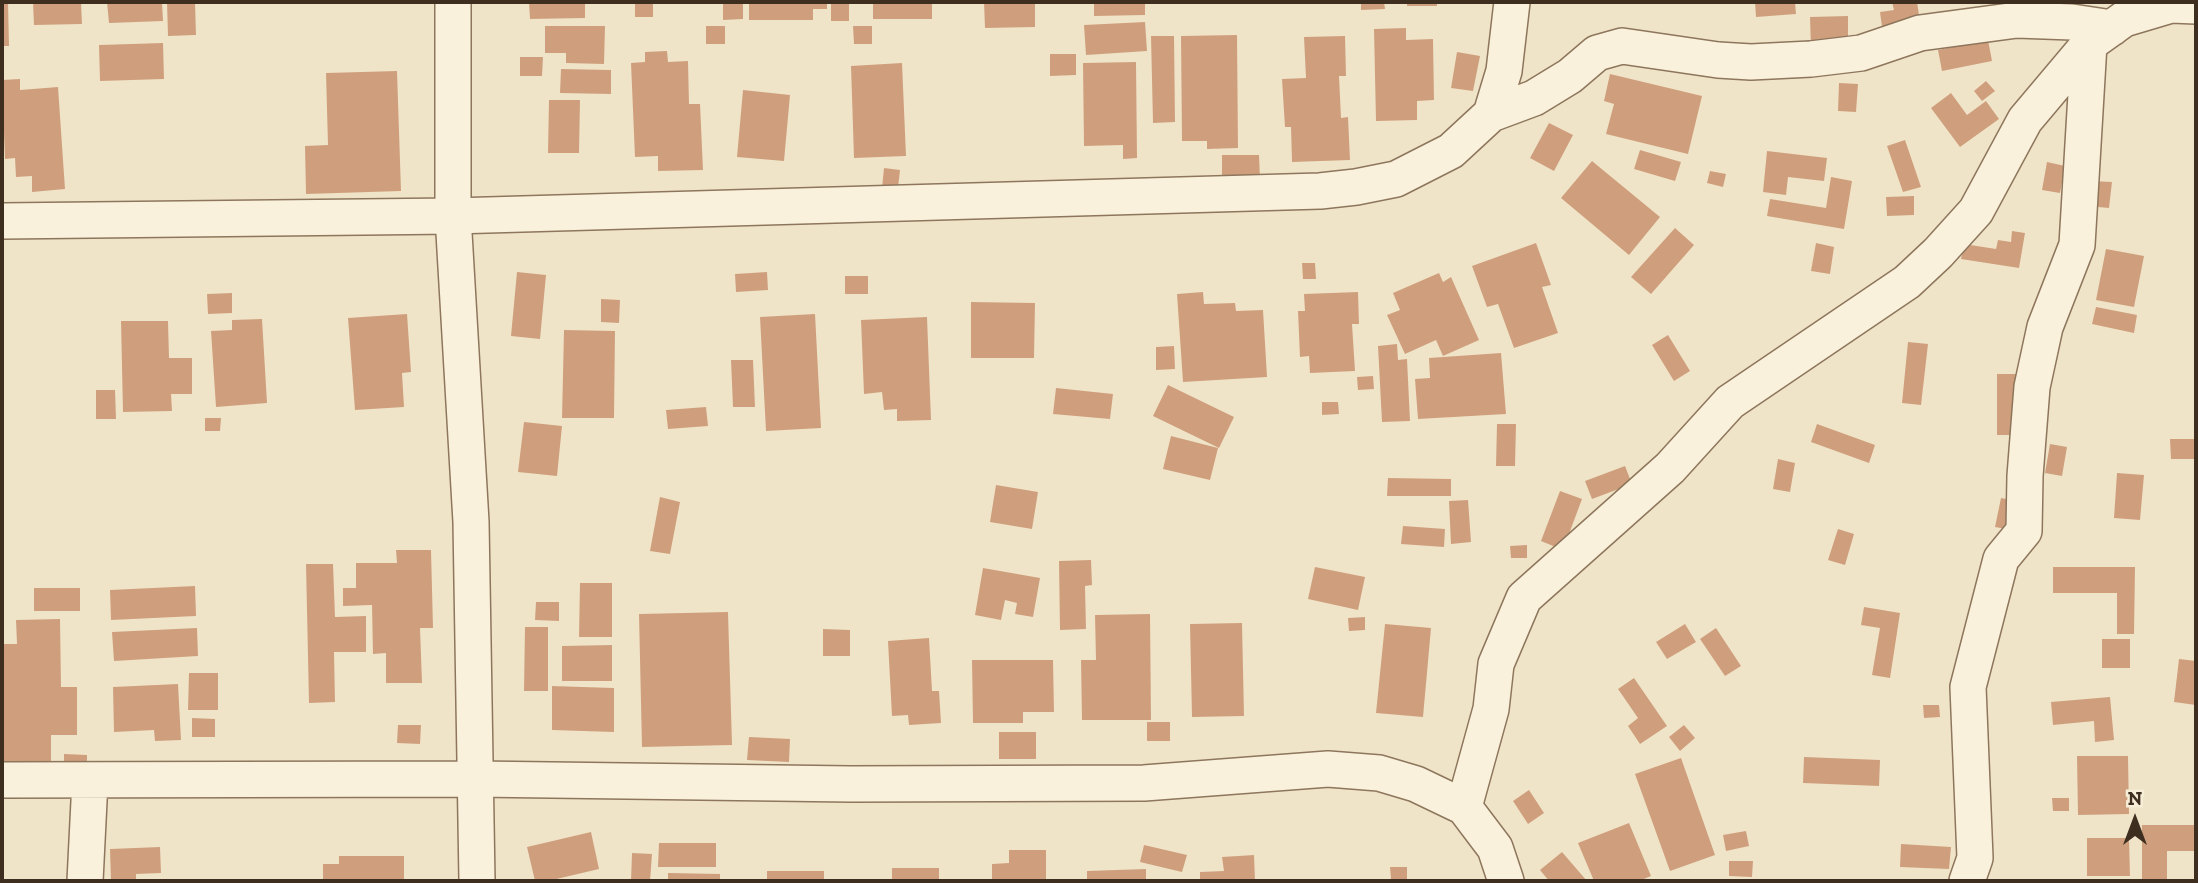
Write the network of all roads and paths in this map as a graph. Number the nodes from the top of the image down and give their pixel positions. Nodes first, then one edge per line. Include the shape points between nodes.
1 (453, 2) edge
2 (1512, 2) edge
3 (2196, 6) edge
4 (2113, 23) edge
5 (1491, 114) junction
6 (453, 216) junction
7 (2, 222) edge
8 (475, 779) junction
9 (2, 780) edge
10 (90, 781) junction
11 (1464, 807) junction
12 (85, 881) edge
13 (477, 881) edge
14 (1506, 881) edge
15 (1968, 881) edge

1 - 6 street
2 - 5 street via 1504,71
3 - 4 street via 2171,5
4 - 5 street via 2017,20 1920,33 1861,53 1751,62 1622,46 1597,53 1534,98
4 - 11 street via 2025,120 1976,211 1938,253 1907,282 1730,402 1670,468 1524,598 1496,664 1491,709
4 - 15 street via 2077,245 2045,327 2032,387 2024,531 2001,559 1968,687 1975,858
5 - 6 street via 1451,151 1396,180 1332,190
6 - 7 street
6 - 8 street via 471,522
8 - 10 street
8 - 11 street via 1130,783 1328,769 1379,773 1416,784
8 - 13 street
9 - 10 street
10 - 12 street
11 - 14 street via 1495,848

